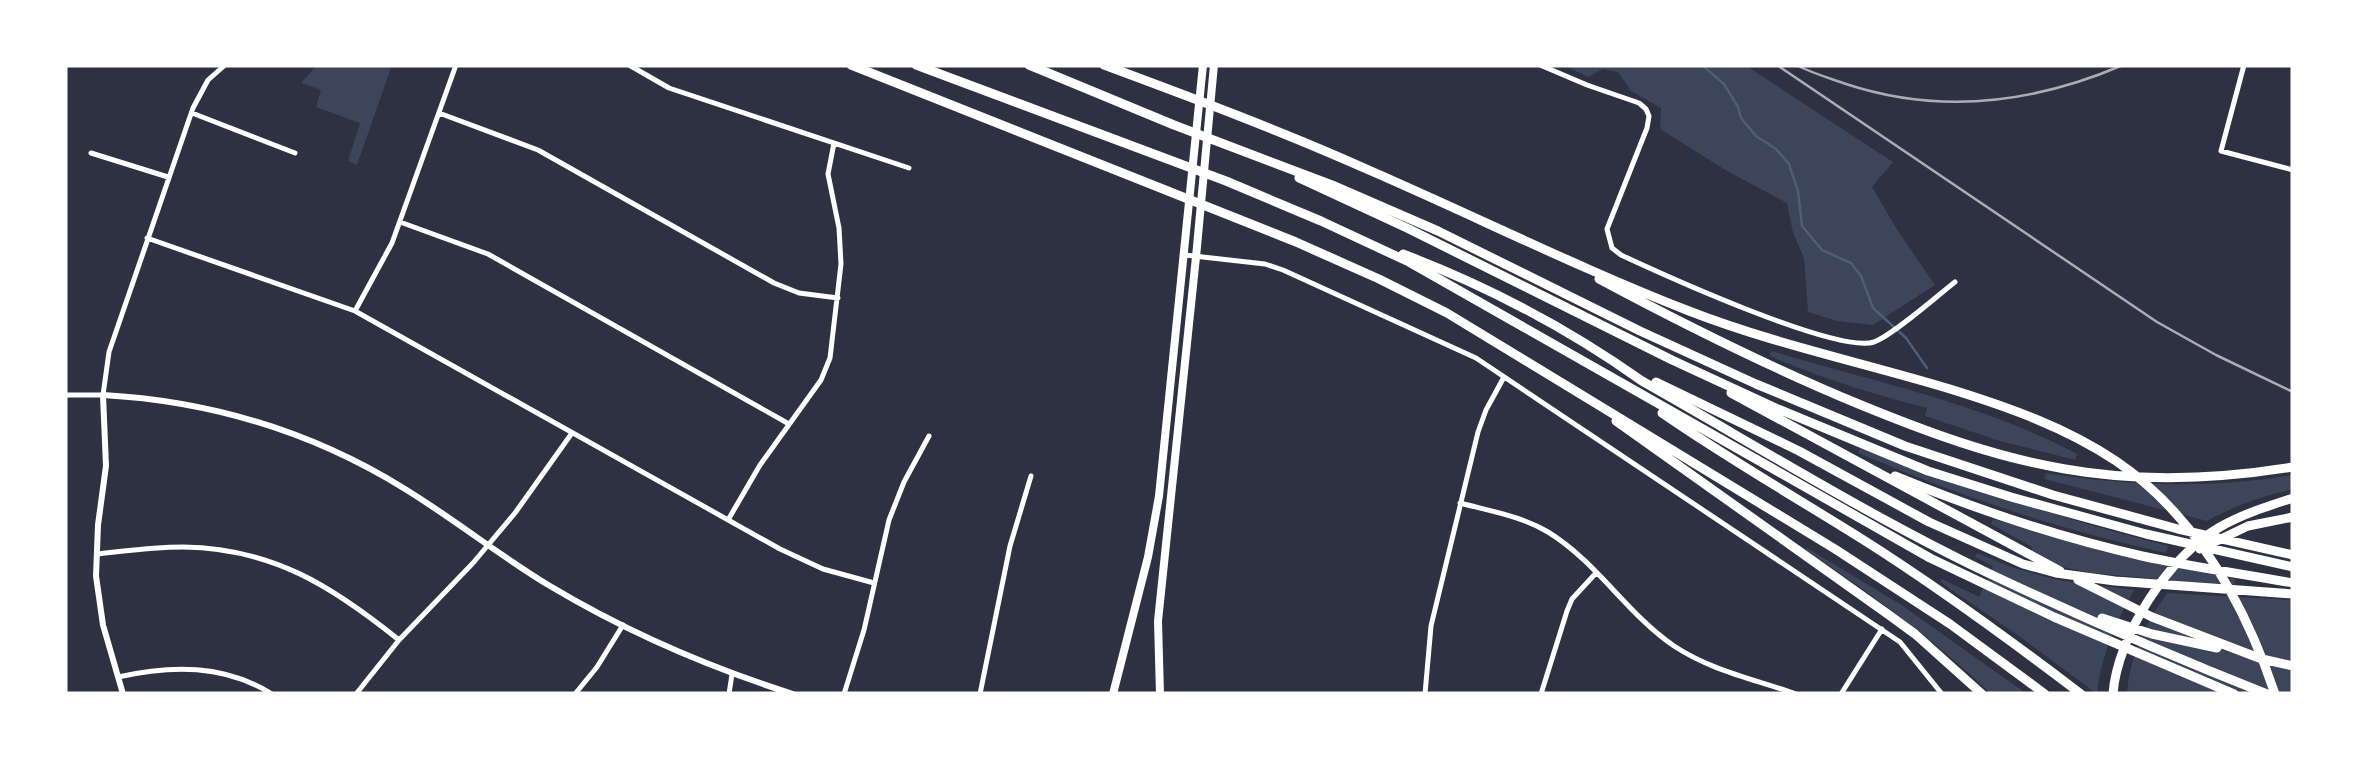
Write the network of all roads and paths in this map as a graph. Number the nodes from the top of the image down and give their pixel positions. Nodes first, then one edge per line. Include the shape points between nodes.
1 (225, 65) edge
2 (456, 65) edge
3 (629, 65) edge
4 (851, 65) edge
5 (916, 65) edge
6 (1030, 65) edge
7 (1104, 65) edge
8 (1203, 65) edge
9 (1214, 65) edge
10 (1540, 65) edge
11 (2244, 65) edge
12 (192, 113) junction
13 (439, 113) junction
14 (834, 143) junction
15 (1228, 146) junction
16 (91, 152) dead end
17 (295, 152) dead end
18 (909, 168) dead end
19 (2293, 170) edge
20 (168, 177) junction
21 (1322, 221) junction
22 (400, 222) junction
23 (148, 238) junction
24 (1553, 254) junction
25 (1185, 256) junction
26 (1196, 257) junction
27 (1954, 282) dead end
28 (838, 298) junction
29 (355, 311) junction
30 (1672, 360) junction
31 (1622, 366) junction
32 (1549, 373) junction
33 (1504, 377) junction
34 (1610, 377) junction
35 (65, 395) edge
36 (103, 395) junction
37 (789, 424) junction
38 (572, 433) junction
39 (929, 436) dead end
40 (1841, 454) junction
41 (2293, 467) edge
42 (1031, 476) dead end
43 (2293, 498) edge
44 (1460, 503) junction
45 (2293, 517) edge
46 (728, 520) junction
47 (488, 546) junction
48 (96, 554) junction
49 (2293, 556) edge
50 (2293, 567) edge
51 (1596, 573) junction
52 (2168, 576) junction
53 (874, 582) junction
54 (2293, 583) edge
55 (2293, 594) edge
56 (2050, 601) junction
57 (622, 626) junction
58 (1882, 630) junction
59 (399, 640) junction
60 (2260, 658) junction
61 (2293, 666) edge
62 (732, 674) junction
63 (118, 677) junction
64 (123, 694) edge
65 (272, 694) edge
66 (356, 694) edge
67 (575, 694) edge
68 (728, 694) edge
69 (793, 694) edge
70 (844, 694) edge
71 (980, 694) edge
72 (1113, 694) edge
73 (1160, 694) edge
74 (1425, 694) edge
75 (1541, 694) edge
76 (1796, 694) edge
77 (1841, 694) edge
78 (1942, 694) edge
79 (1982, 694) edge
80 (2045, 694) edge
81 (2080, 694) edge
82 (2112, 694) edge
83 (2234, 694) edge
84 (2267, 694) edge
85 (2276, 694) edge

1 - 12 street via 202,88
2 - 13 street
3 - 14 street via 668,88
4 - 32 highway via 1296,242 1391,284
5 - 21 highway
6 - 15 highway
7 - 24 highway via 1369,170
8 - 25 main road
9 - 26 main road
10 - 27 street via 1646,109 1647,128 1607,229 1612,248 1622,255 1705,293 1850,342 1872,342 1888,333
11 - 19 street via 2221,150
12 - 17 street
12 - 20 street
13 - 22 street
13 - 28 street via 538,150 774,283
14 - 18 street
14 - 28 street via 828,174 841,243
15 - 30 highway
15 - 49 highway via 1438,231 1739,377 1905,446 2053,495
16 - 20 street
20 - 23 street
21 - 31 highway via 1473,283
21 - 34 highway via 1409,262
22 - 29 street
22 - 37 street via 488,254
23 - 29 street
23 - 36 street via 110,352
24 - 41 highway via 1780,370 1997,454 2068,470 2144,476
24 - 85 highway via 1691,312 1962,393 2083,440 2151,489 2215,564 2252,631
25 - 26 street
25 - 72 main road via 1156,515
26 - 33 street via 1283,270 1462,350
26 - 73 main road via 1158,621
28 - 37 street via 828,366
29 - 38 street
30 - 40 highway
30 - 50 highway via 1928,471 2146,534
31 - 55 highway via 2023,564 2115,582
31 - 56 highway via 1806,476
32 - 79 highway via 1915,634
32 - 80 highway via 1892,586
33 - 44 street via 1478,432
33 - 58 street
34 - 81 highway via 1930,584
34 - 83 highway via 1982,585
35 - 36 street
36 - 47 street via 223,412 305,438 374,470
36 - 48 street via 106,466
37 - 46 street
38 - 46 street
38 - 47 street
39 - 53 street via 896,500
40 - 54 highway via 2062,534
40 - 60 highway via 2152,617
42 - 71 street
43 - 52 highway via 2216,529
44 - 51 street via 1531,524
44 - 74 street via 1431,626
45 - 52 highway via 2262,522 2200,548
46 - 53 street via 804,562
47 - 57 street
47 - 59 street
48 - 59 street via 199,548 264,560 344,597
48 - 63 street via 103,625
51 - 75 street via 1566,611
51 - 76 street via 1674,646 1712,667
52 - 82 highway via 2129,632
53 - 70 street
56 - 60 highway via 2152,634
56 - 84 highway
57 - 62 street
57 - 67 street
58 - 77 street
58 - 78 street via 1906,648
59 - 66 street
60 - 61 highway
62 - 68 street
62 - 69 street
63 - 64 street
63 - 65 street via 194,668

